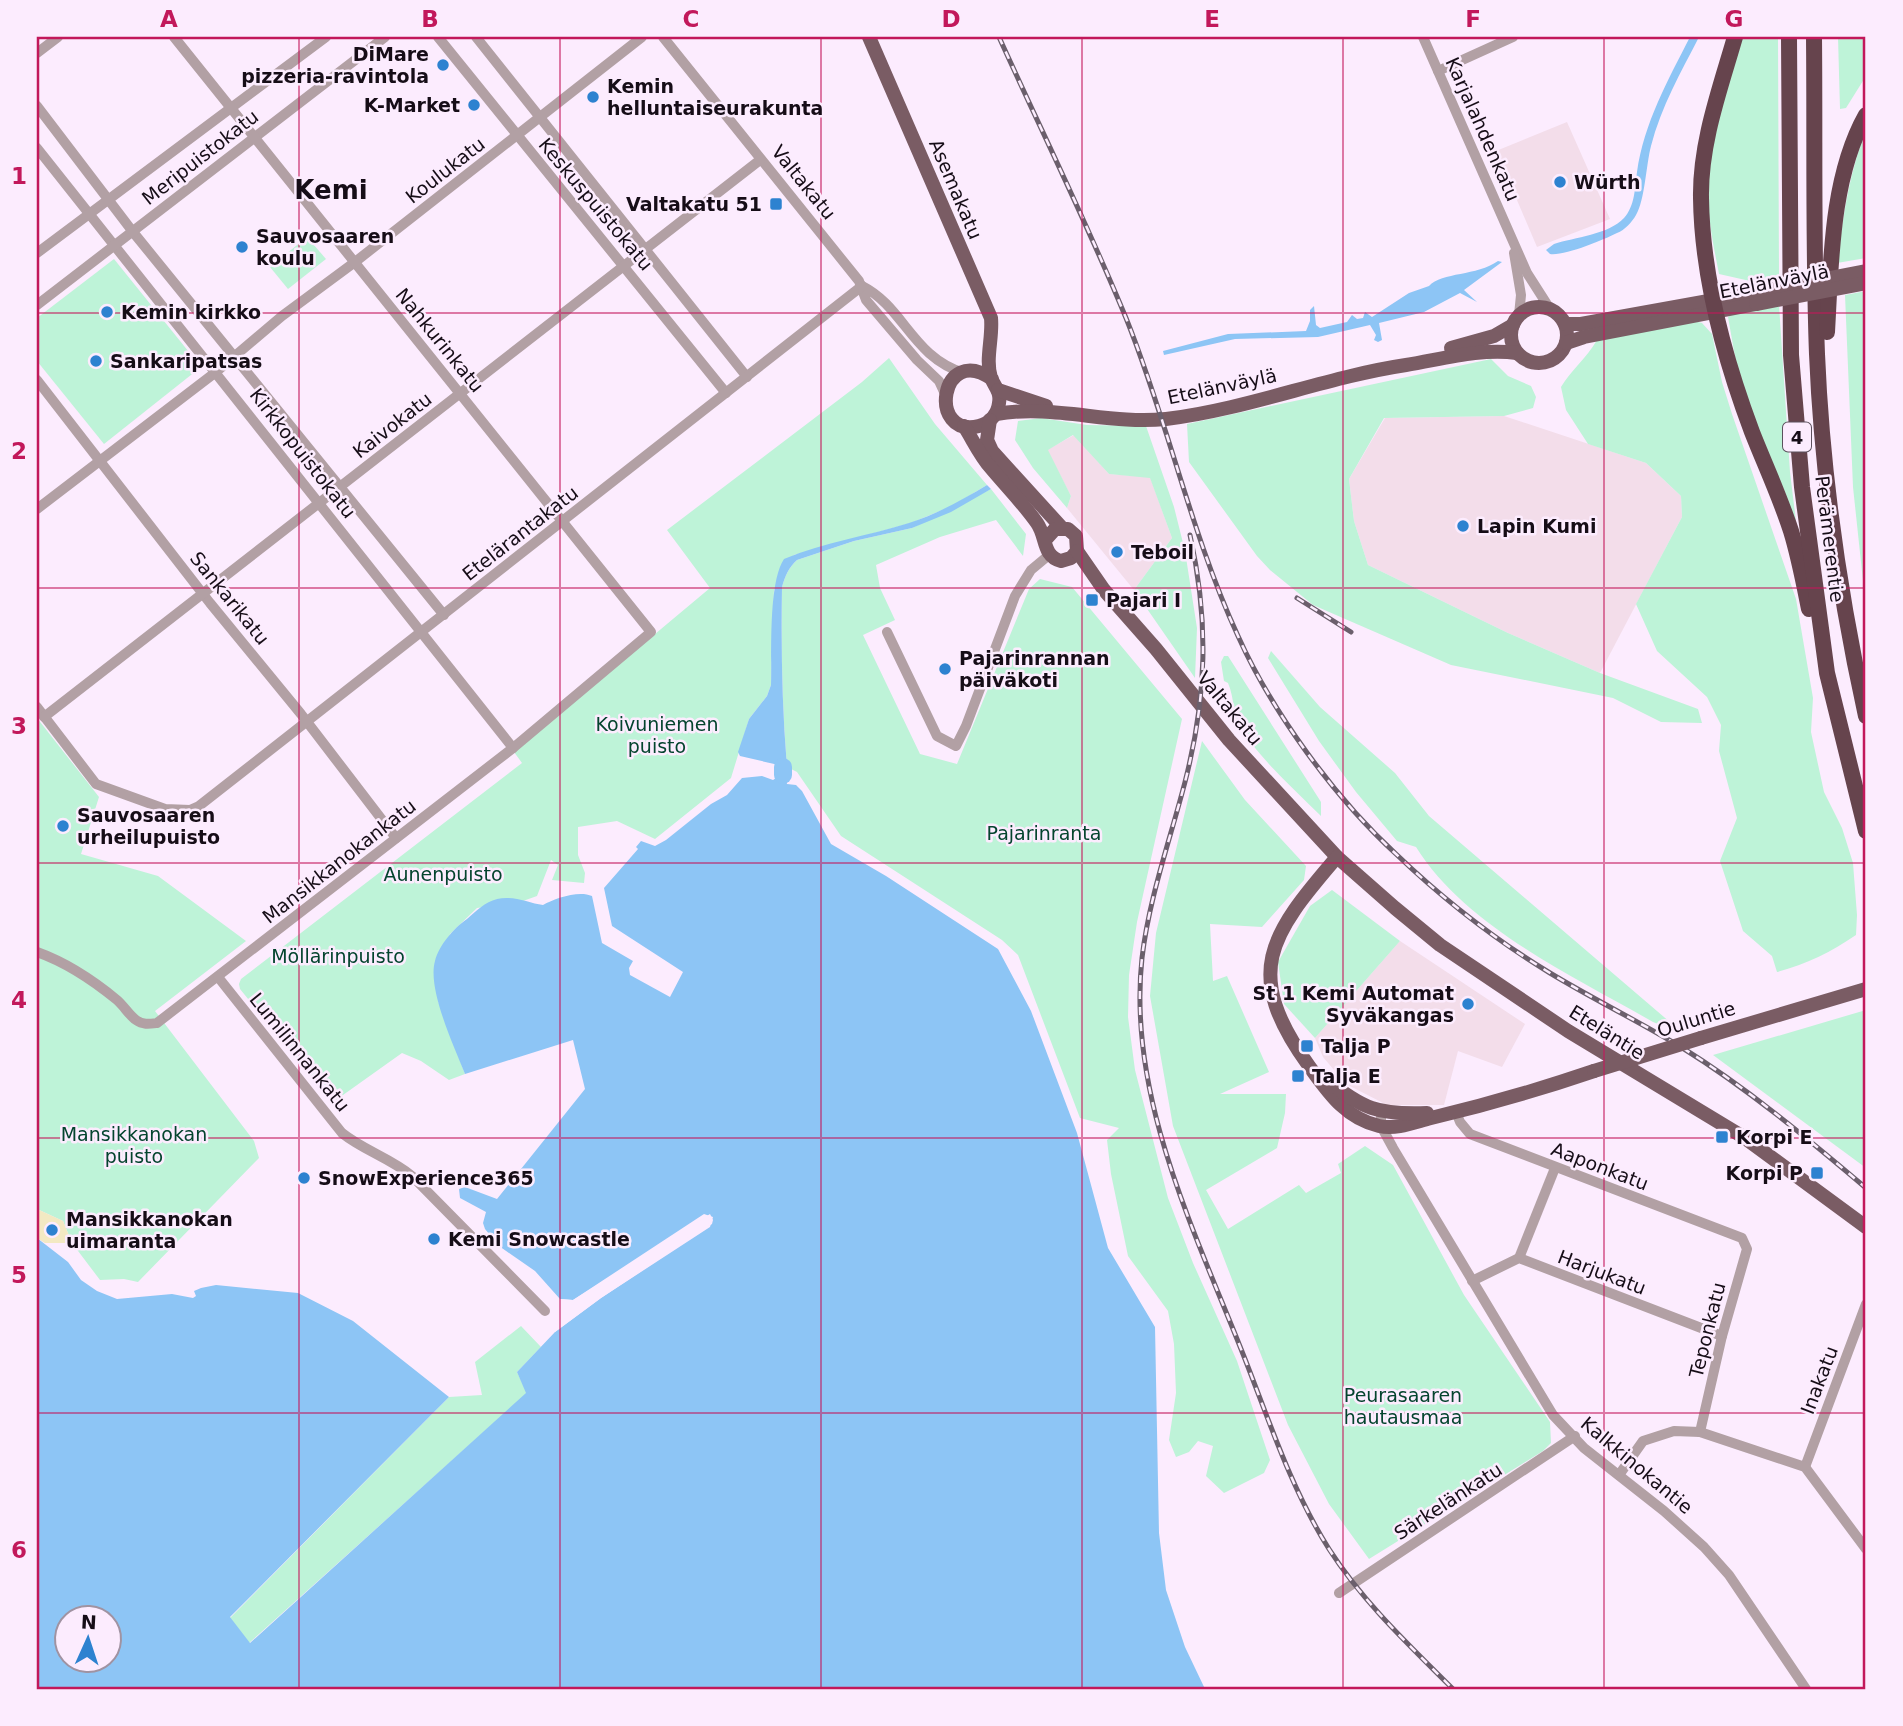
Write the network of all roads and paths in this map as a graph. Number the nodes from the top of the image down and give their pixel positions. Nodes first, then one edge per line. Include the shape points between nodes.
1 (58, 37) edge
2 (174, 37) edge
3 (326, 37) edge
4 (385, 37) edge
5 (438, 37) edge
6 (476, 37) edge
7 (642, 37) edge
8 (663, 37) edge
9 (869, 37) edge
10 (1423, 37) edge
11 (1513, 37) edge
12 (1735, 37) edge
13 (1789, 37) edge
14 (1814, 37) edge
15 (37, 53) edge
16 (1438, 71) junction
17 (37, 106) edge
18 (231, 109) junction
19 (1866, 115) edge
20 (540, 117) junction
21 (517, 136) junction
22 (254, 137) junction
23 (37, 148) edge
24 (760, 159) junction
25 (109, 199) junction
26 (89, 214) junction
27 (133, 232) junction
28 (1511, 236) junction
29 (114, 246) junction
30 (645, 249) junction
31 (37, 253) edge
32 (355, 262) junction
33 (625, 265) junction
34 (1866, 271) edge
35 (1866, 283) edge
36 (862, 286) junction
37 (1755, 298) junction
38 (1715, 305) junction
39 (37, 306) edge
40 (1550, 309) junction
41 (1516, 320) junction
42 (1565, 324) junction
43 (1566, 343) junction
44 (1517, 353) junction
45 (234, 356) junction
46 (989, 359) junction
47 (1390, 366) junction
48 (216, 372) junction
49 (970, 372) junction
50 (747, 377) junction
51 (37, 380) edge
52 (995, 385) junction
53 (461, 393) junction
54 (726, 393) junction
55 (945, 394) junction
56 (1060, 411) junction
57 (993, 417) junction
58 (964, 426) junction
59 (1824, 453) junction
60 (99, 460) junction
61 (341, 487) junction
62 (320, 503) junction
63 (37, 509) edge
64 (564, 521) junction
65 (1062, 528) junction
66 (1046, 539) junction
67 (1077, 551) junction
68 (1055, 558) junction
69 (1096, 580) junction
70 (203, 594) junction
71 (444, 615) junction
72 (422, 632) junction
73 (651, 632) joint
74 (887, 632) dead end
75 (1827, 673) junction
76 (37, 707) edge
77 (1866, 716) edge
78 (44, 717) junction
79 (306, 721) junction
80 (513, 748) junction
81 (1866, 831) edge
82 (396, 838) junction
83 (1337, 858) junction
84 (37, 952) edge
85 (218, 977) junction
86 (1866, 989) edge
87 (1456, 1112) junction
88 (1381, 1119) junction
89 (1555, 1168) junction
90 (1866, 1227) edge
91 (1742, 1238) joint
92 (1519, 1258) junction
93 (1472, 1281) junction
94 (1866, 1304) edge
95 (545, 1311) dead end
96 (1721, 1336) junction
97 (1700, 1432) junction
98 (1575, 1436) junction
99 (1805, 1467) junction
100 (1619, 1475) junction
101 (1866, 1549) edge
102 (1339, 1593) dead end
103 (1806, 1689) edge

1 - 15 street
2 - 18 street, Nahkurinkatu
3 - 18 street, Meripuistokatu
4 - 22 street, Meripuistokatu
5 - 21 street, Keskuspuistokatu
6 - 20 street, Keskuspuistokatu
7 - 20 street, Koulukatu
8 - 24 street, Valtakatu
9 - 46 main road, Asemakatu via 991,318
10 - 16 street, Karjalahdenkatu
11 - 16 street
12 - 38 highway via 1702,173 1703,231
13 - 75 highway, Perämerentie / 4 via 1791,355 1802,487
14 - 59 highway, Perämerentie / 4 via 1817,355
16 - 28 street, Karjalahdenkatu
17 - 25 street, Kirkkopuistokatu
18 - 22 street, Nahkurinkatu
18 - 25 street, Meripuistokatu
19 - 59 highway via 1846,169 1831,259 1825,354 1829,419
20 - 21 street, Koulukatu
20 - 30 street, Keskuspuistokatu
21 - 32 street, Koulukatu
21 - 33 street, Keskuspuistokatu
22 - 27 street, Meripuistokatu
22 - 32 street, Nahkurinkatu
23 - 26 street, Kirkkopuistokatu
24 - 30 street, Kaivokatu
24 - 36 street, Valtakatu
25 - 26 street, Meripuistokatu
25 - 27 street, Kirkkopuistokatu
26 - 29 street, Kirkkopuistokatu
26 - 31 street, Meripuistokatu
27 - 29 street, Meripuistokatu
27 - 45 street, Kirkkopuistokatu
28 - 40 street, Karjalahdenkatu
28 - 41 street, Karjalahdenkatu via 1521,295
29 - 39 street, Meripuistokatu
29 - 48 street, Kirkkopuistokatu
30 - 33 street, Kaivokatu
30 - 50 street, Keskuspuistokatu
32 - 45 street, Koulukatu
32 - 53 street, Nahkurinkatu
33 - 53 street, Kaivokatu
33 - 54 street, Keskuspuistokatu
34 - 37 main road, Etelänväylä, bridge
35 - 37 main road, Etelänväylä, bridge
36 - 49 street, Valtakatu via 876,293 923,349 944,366
36 - 50 street, Etelärantakatu
36 - 55 street, Valtakatu via 866,300 939,381
37 - 38 main road, Etelänväylä
38 - 42 main road, Etelänväylä
38 - 43 main road, Etelänväylä
38 - 75 highway via 1728,360 1791,533 1817,653
40 - 41 main road via 1528,309
40 - 42 main road
41 - 44 main road via 1511,340
41 - 47 main road, Etelänväylä via 1494,336
42 - 43 main road
43 - 44 main road via 1555,358 1544,363
44 - 47 main road, Etelänväylä via 1497,350
45 - 48 street, Koulukatu
45 - 61 street, Kirkkopuistokatu
46 - 49 main road
46 - 52 main road, Asemakatu
47 - 56 main road, Etelänväylä via 1166,419
48 - 60 street, Koulukatu
48 - 62 street, Kirkkopuistokatu
49 - 52 main road
49 - 55 main road via 952,380
50 - 54 street, Etelärantakatu
51 - 60 street, Sankarikatu
52 - 56 main road, Etelänväylä
52 - 57 main road via 999,406
53 - 61 street, Kaivokatu
53 - 64 street, Nahkurinkatu
54 - 64 street, Etelärantakatu
55 - 58 main road via 947,410
56 - 57 main road, Etelänväylä via 1014,411
57 - 58 main road via 973,427
57 - 65 main road via 987,440 992,451
58 - 66 main road
59 - 77 highway, Perämerentie / 4 via 1849,636
60 - 63 street, Koulukatu
60 - 70 street, Sankarikatu
61 - 62 street, Kaivokatu
61 - 71 street, Kirkkopuistokatu
62 - 70 street, Kaivokatu
62 - 72 street, Kirkkopuistokatu
64 - 71 street, Etelärantakatu
64 - 73 street, Nahkurinkatu
65 - 66 main road
65 - 67 main road via 1076,536
66 - 68 main road via 1045,548
67 - 68 main road via 1071,558
67 - 69 main road, Valtakatu
68 - 69 main road, Valtakatu
68 - 74 street via 1031,570 1015,596 956,746 937,736
69 - 83 main road, Valtakatu via 1229,740
70 - 78 street, Kaivokatu
70 - 79 street, Sankarikatu
71 - 72 street, Etelärantakatu
72 - 79 street, Etelärantakatu
72 - 80 street, Kirkkopuistokatu
73 - 80 street, Mansikkanokankatu
75 - 81 highway, Perämerentie / 4
76 - 78 street
78 - 79 street, Etelärantakatu via 96,785 165,809 190,810
79 - 82 street, Sankarikatu
80 - 82 street, Mansikkanokankatu
82 - 85 street, Mansikkanokankatu
83 - 88 main road, Ouluntie via 1279,937 1269,967 1270,985 1294,1047 1323,1088 1356,1118
83 - 90 main road, Eteläntie via 1440,945 1568,1031 1745,1138
84 - 85 street, Mansikkanokankatu via 100,987 145,1024 157,1023
85 - 95 street, Lumilinnankatu via 342,1132 412,1176
86 - 87 main road, Ouluntie, bridge
87 - 88 main road, Ouluntie via 1404,1126
87 - 89 street, Aaponkatu via 1470,1134
88 - 93 street, Kalkkinokantie
89 - 91 street, Aaponkatu
89 - 92 street
91 - 96 street, Teponkatu via 1747,1249
92 - 93 street
92 - 96 street, Harjukatu
93 - 98 street, Kalkkinokantie via 1553,1415
94 - 99 street, Inakatu
96 - 97 street, Teponkatu
97 - 99 street
97 - 100 street via 1674,1431 1643,1441
98 - 100 street, Kalkkinokantie
98 - 102 street, Särkelänkatu
99 - 101 street
100 - 103 street, Kalkkinokantie via 1685,1529 1729,1576

